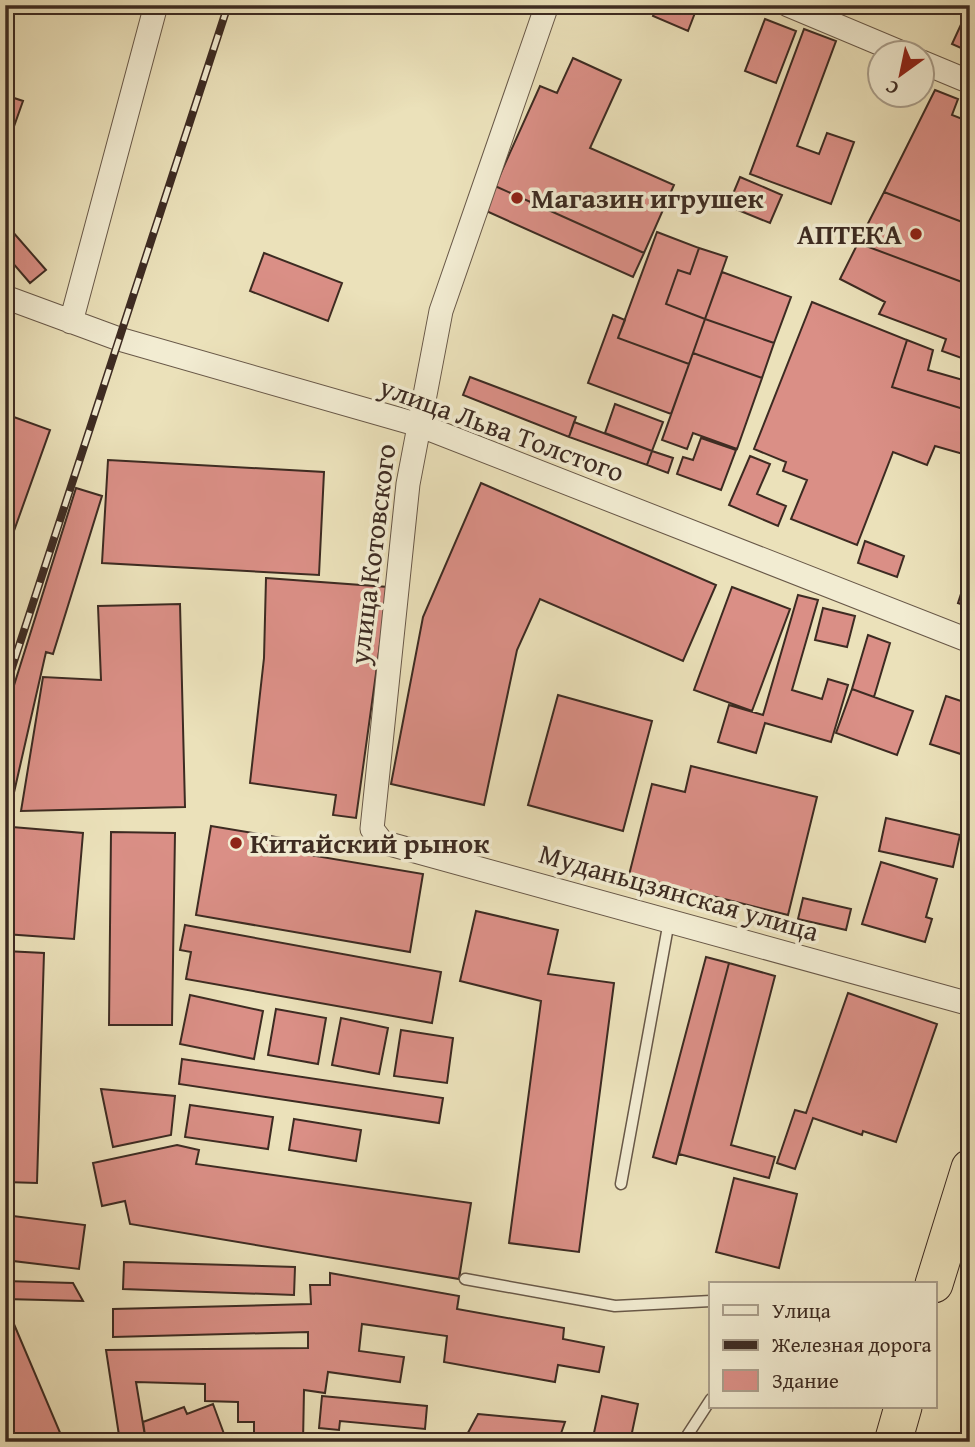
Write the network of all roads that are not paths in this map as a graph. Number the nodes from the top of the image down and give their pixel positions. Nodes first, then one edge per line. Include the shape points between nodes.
1 (156, 5) edge
2 (547, 5) edge
3 (788, 5) edge
4 (867, 38) edge
5 (936, 68) edge
6 (970, 82) edge
7 (5, 297) edge
8 (71, 322) junction
9 (419, 425) junction
10 (970, 641) edge
11 (376, 834) joint
12 (669, 920) junction
13 (970, 1004) edge
14 (970, 1168) edge
15 (621, 1184) dead end
16 (465, 1279) dead end
17 (935, 1282) edge
18 (709, 1301) edge
19 (709, 1402) edge
20 (904, 1408) edge
21 (683, 1442) edge
22 (893, 1442) edge

1 - 8 street
2 - 9 street, улица Котовского via 441,311
3 - 4 street
5 - 6 street
7 - 8 street, улица Льва Толстого
8 - 9 street, улица Льва Толстого
9 - 10 street, улица Льва Толстого
9 - 11 street, улица Котовского via 408,484 373,805 372,830
11 - 12 street, Муданьцзянская улица via 383,842
12 - 13 street, Муданьцзянская улица
12 - 15 lane
14 - 17 highway
16 - 18 lane via 615,1306
19 - 21 lane
20 - 22 highway

